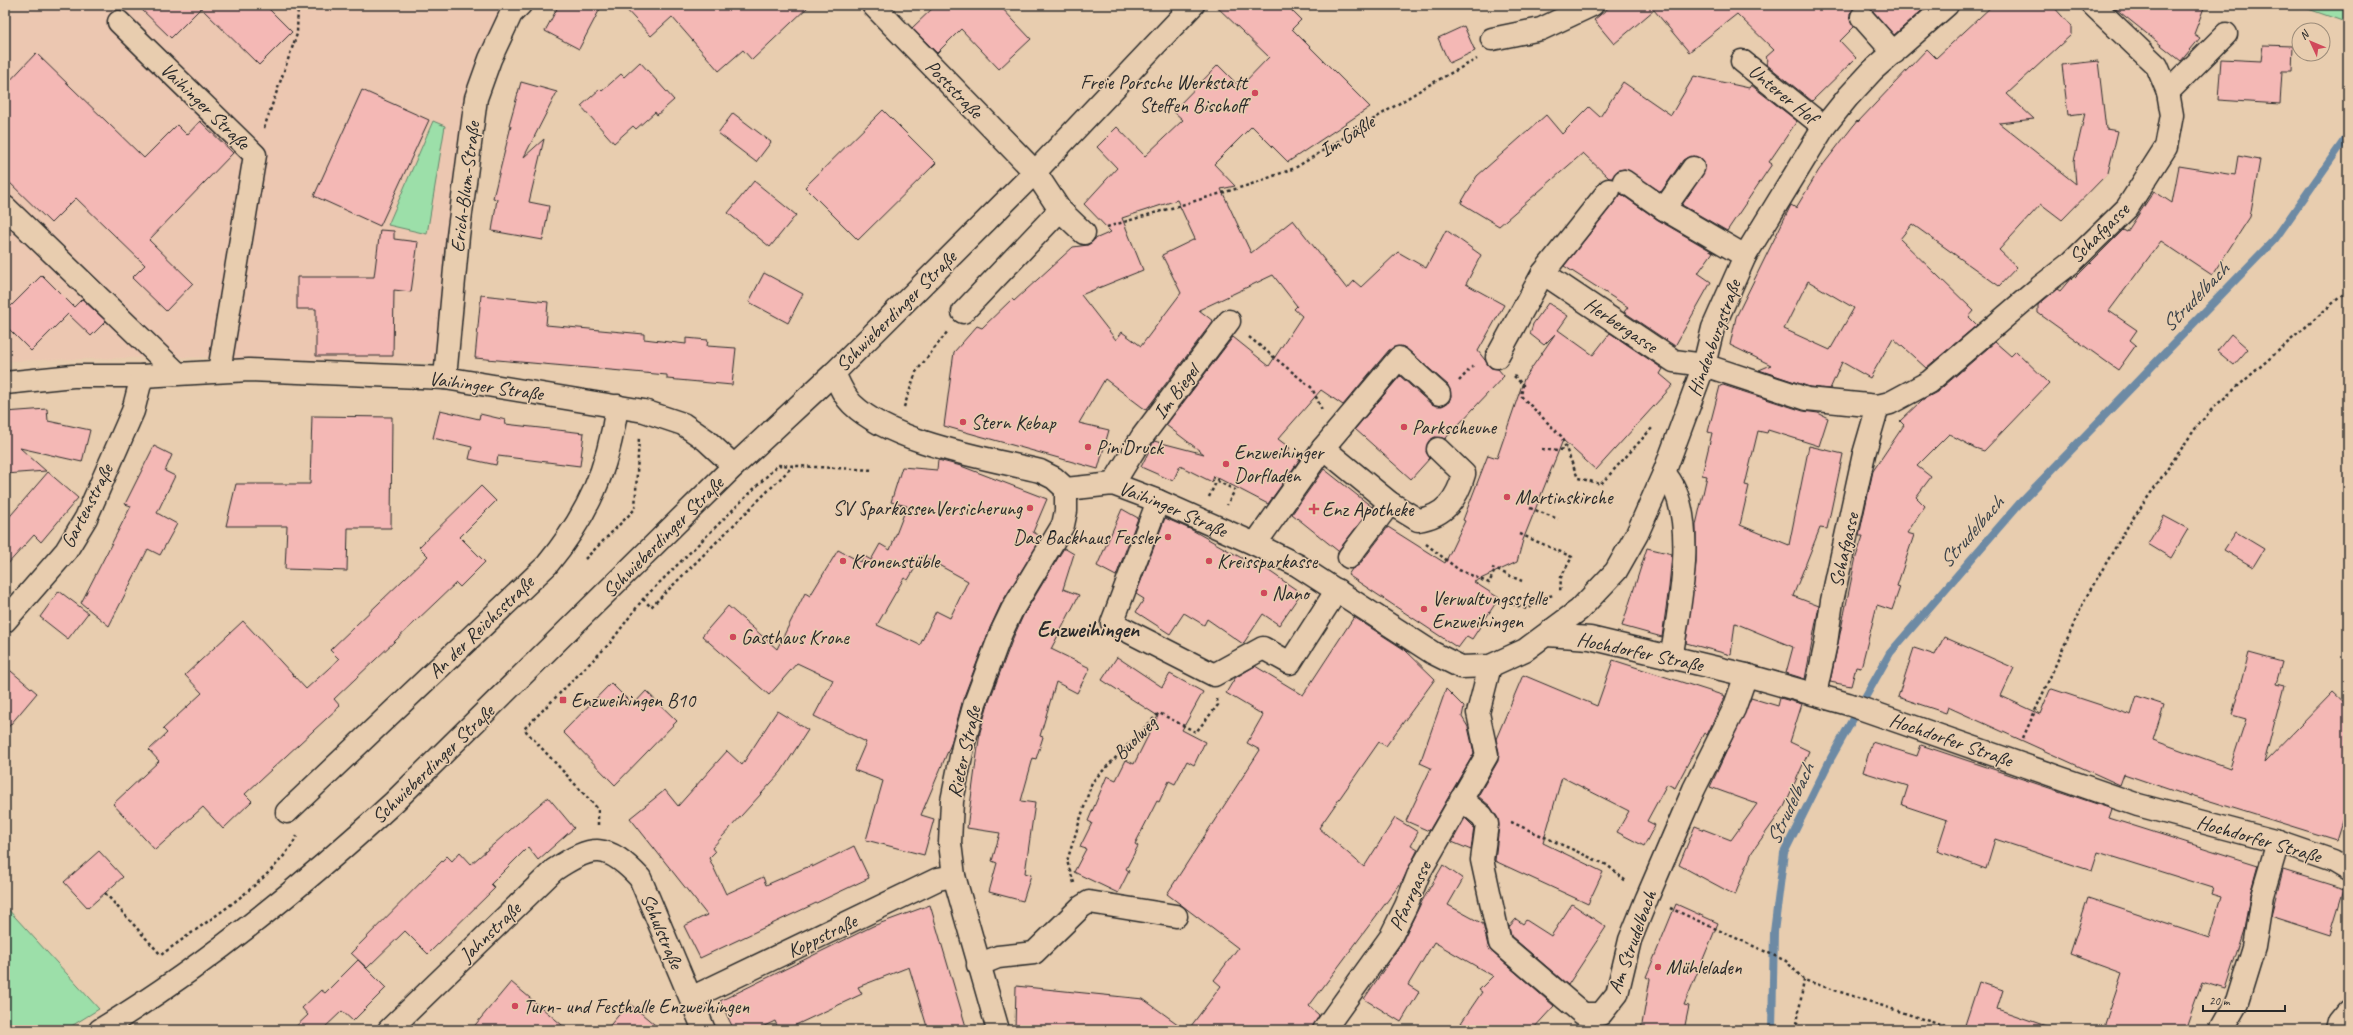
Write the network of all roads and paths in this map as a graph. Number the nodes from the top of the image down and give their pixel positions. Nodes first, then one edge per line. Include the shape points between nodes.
1 (298, 5) edge
2 (520, 5) edge
3 (873, 5) edge
4 (1193, 5) edge
5 (1592, 5) edge
6 (1947, 5) edge
7 (2093, 5) edge
8 (1862, 17) dead end
9 (119, 22) dead end
10 (2226, 34) dead end
11 (1492, 39) joint
12 (1894, 53) junction
13 (1742, 61) dead end
14 (2168, 92) junction
15 (1824, 127) junction
16 (255, 155) junction
17 (1693, 168) dead end
18 (1035, 172) junction
19 (5, 207) edge
20 (1664, 209) junction
21 (1060, 210) junction
22 (1084, 233) joint
23 (1745, 256) junction
24 (1543, 273) junction
25 (2348, 290) edge
26 (963, 312) joint
27 (1229, 321) joint
28 (1487, 358) joint
29 (1704, 365) junction
30 (219, 371) junction
31 (177, 373) junction
32 (834, 373) junction
33 (1514, 375) dead end
34 (142, 376) junction
35 (445, 378) junction
36 (1458, 382) dead end
37 (5, 383) edge
38 (1439, 394) dead end
39 (617, 406) junction
40 (1878, 406) junction
41 (1656, 424) dead end
42 (896, 430) junction
43 (640, 436) dead end
44 (1322, 448) junction
45 (1566, 448) junction
46 (1438, 449) dead end
47 (1542, 449) dead end
48 (794, 465) junction
49 (734, 466) junction
50 (874, 470) dead end
51 (1664, 473) junction
52 (1113, 484) junction
53 (1215, 486) dead end
54 (1066, 489) junction
55 (1235, 490) dead end
56 (1158, 501) junction
57 (1390, 503) junction
58 (1530, 508) dead end
59 (1558, 519) dead end
60 (1418, 520) junction
61 (1520, 534) dead end
62 (604, 540) dead end
63 (1255, 544) junction
64 (1522, 581) dead end
65 (1333, 587) junction
66 (1560, 594) dead end
67 (1544, 597) dead end
68 (643, 599) junction
69 (1512, 604) dead end
70 (5, 621) edge
71 (1547, 635) junction
72 (1671, 658) junction
73 (1490, 666) junction
74 (1214, 675) junction
75 (1746, 675) junction
76 (1815, 694) junction
77 (2013, 761) junction
78 (1461, 799) junction
79 (287, 812) joint
80 (1505, 819) dead end
81 (2278, 842) junction
82 (600, 850) junction
83 (2348, 870) edge
84 (954, 876) junction
85 (105, 893) dead end
86 (1647, 898) junction
87 (1081, 907) junction
88 (1176, 916) dead end
89 (978, 965) junction
90 (1804, 980) junction
91 (691, 998) junction
92 (2348, 1011) edge
93 (100, 1030) edge
94 (389, 1030) edge
95 (704, 1030) edge
96 (998, 1030) edge
97 (1324, 1030) edge
98 (1796, 1030) edge
99 (1956, 1030) edge
100 (2221, 1030) edge
101 (2337, 1030) edge

1 - 16 path via 297,34
2 - 35 street, Erich-Blum-Straße via 511,14 476,98 458,236
3 - 18 street, Poststraße
4 - 18 street, Schwieberdinger Straße
5 - 11 street via 1541,29
6 - 12 street, Hindenburgstraße
7 - 14 street, Schafgasse via 2157,66
8 - 12 street
9 - 16 street, Vaihinger Straße
10 - 14 street
11 - 22 path, Im Gäßle via 1474,62 1427,86 1295,168 1249,185
12 - 15 street, Hindenburgstraße via 1873,70
13 - 15 street, Unterer Hof
14 - 40 street, Schafgasse via 2172,115 2166,147 2127,208 2072,262 2040,286 1928,382 1890,403
15 - 23 street, Hindenburgstraße
16 - 30 street, Vaihinger Straße
17 - 20 street
18 - 21 street, Poststraße
18 - 32 street, Schwieberdinger Straße
19 - 31 street
20 - 23 street
20 - 24 street via 1616,185
21 - 22 street, Poststraße
21 - 26 street
23 - 29 street, Hindenburgstraße via 1713,328
24 - 28 street
24 - 29 street, Herbergasse via 1674,361
25 - 77 path via 2213,408 2195,429 2128,526 2085,599
26 - 42 path via 916,372
27 - 44 path via 1312,388 1322,408
27 - 52 street, Im Biegel via 1142,437
28 - 36 path
29 - 40 street, Schafgasse via 1807,399
29 - 51 street, Hindenburgstraße
30 - 31 street, Vaihinger Straße
30 - 35 street, Vaihinger Straße
31 - 34 street, Vaihinger Straße
32 - 42 street via 844,394 853,405 873,419
32 - 49 street, Schwieberdinger Straße
33 - 45 path via 1523,385 1520,396 1561,436
34 - 37 street, Vaihinger Straße via 73,376
34 - 70 street, Gartenstraße via 132,411 86,518 62,556
35 - 39 street, Vaihinger Straße
38 - 44 street via 1399,358
39 - 49 street, Vaihinger Straße via 644,411 683,424 706,440
39 - 79 street, An der Reichsstraße via 606,463 585,510 566,541 546,565
40 - 76 street, Schafgasse via 1864,454
41 - 45 path via 1601,484 1578,478
42 - 54 street via 927,444 1040,471 1054,478
43 - 62 path via 635,509
44 - 57 street
44 - 63 street
45 - 47 path via 1557,451
46 - 60 street via 1464,474 1459,492 1448,507 1431,518
48 - 50 path
48 - 68 path via 778,465
48 - 68 path via 651,607
49 - 93 street, Schwieberdinger Straße via 499,701 341,851 202,963
51 - 71 street, Hindenburgstraße via 1637,534 1616,571 1579,610
51 - 72 street via 1674,483 1683,518 1685,549 1680,606
52 - 54 street, Vaihinger Straße
52 - 56 street, Vaihinger Straße
53 - 55 path via 1218,480
54 - 84 street, Rieter Straße via 1063,525 1012,610 975,703 952,801 950,843
56 - 63 street, Vaihinger Straße
56 - 74 street via 1112,623
57 - 60 street
57 - 65 street via 1348,557
58 - 59 path
60 - 64 path via 1414,535 1459,570 1489,583 1494,569
61 - 66 path via 1572,557 1561,577
63 - 65 street, Vaihinger Straße
65 - 73 street, Vaihinger Straße via 1433,654 1461,667
65 - 74 street via 1290,664 1263,648
67 - 69 path via 1527,609
68 - 82 path via 610,643 524,729 598,809
71 - 72 street, Hochdorfer Straße via 1590,638
71 - 73 street, Hindenburgstraße via 1525,650
72 - 75 street, Hochdorfer Straße
73 - 78 street, Pfarrgasse via 1478,713 1487,755
74 - 87 path, Buolweg via 1218,705 1196,732 1158,713 1092,782 1067,861
75 - 76 street, Hochdorfer Straße
75 - 86 street, Am Strudelbach via 1734,709 1694,789
76 - 77 street, Hochdorfer Straße
77 - 81 street, Hochdorfer Straße via 2138,805
78 - 86 street, Am Strudelbach via 1482,816 1487,824 1482,860 1500,943 1583,1014 1601,1014 1617,994 1630,940
78 - 97 street, Pfarrgasse via 1419,873 1390,938
79 - 85 path via 301,827 281,861 161,955
80 - 86 path via 1606,865
81 - 83 street, Hochdorfer Straße via 2333,861
81 - 100 street via 2262,896 2254,947 2238,1002
82 - 91 street, Schulstraße via 623,860 640,878
82 - 94 street, Jahnstraße via 575,856 554,870
84 - 89 street, Rieter Straße
84 - 91 street, Koppstraße via 938,879
86 - 90 path via 1786,962
87 - 88 street via 1089,902
87 - 89 street via 1034,953 998,957
89 - 96 street, Rieter Straße
90 - 98 path
90 - 99 path
91 - 95 street, Schulstraße
92 - 101 street via 2339,1022

